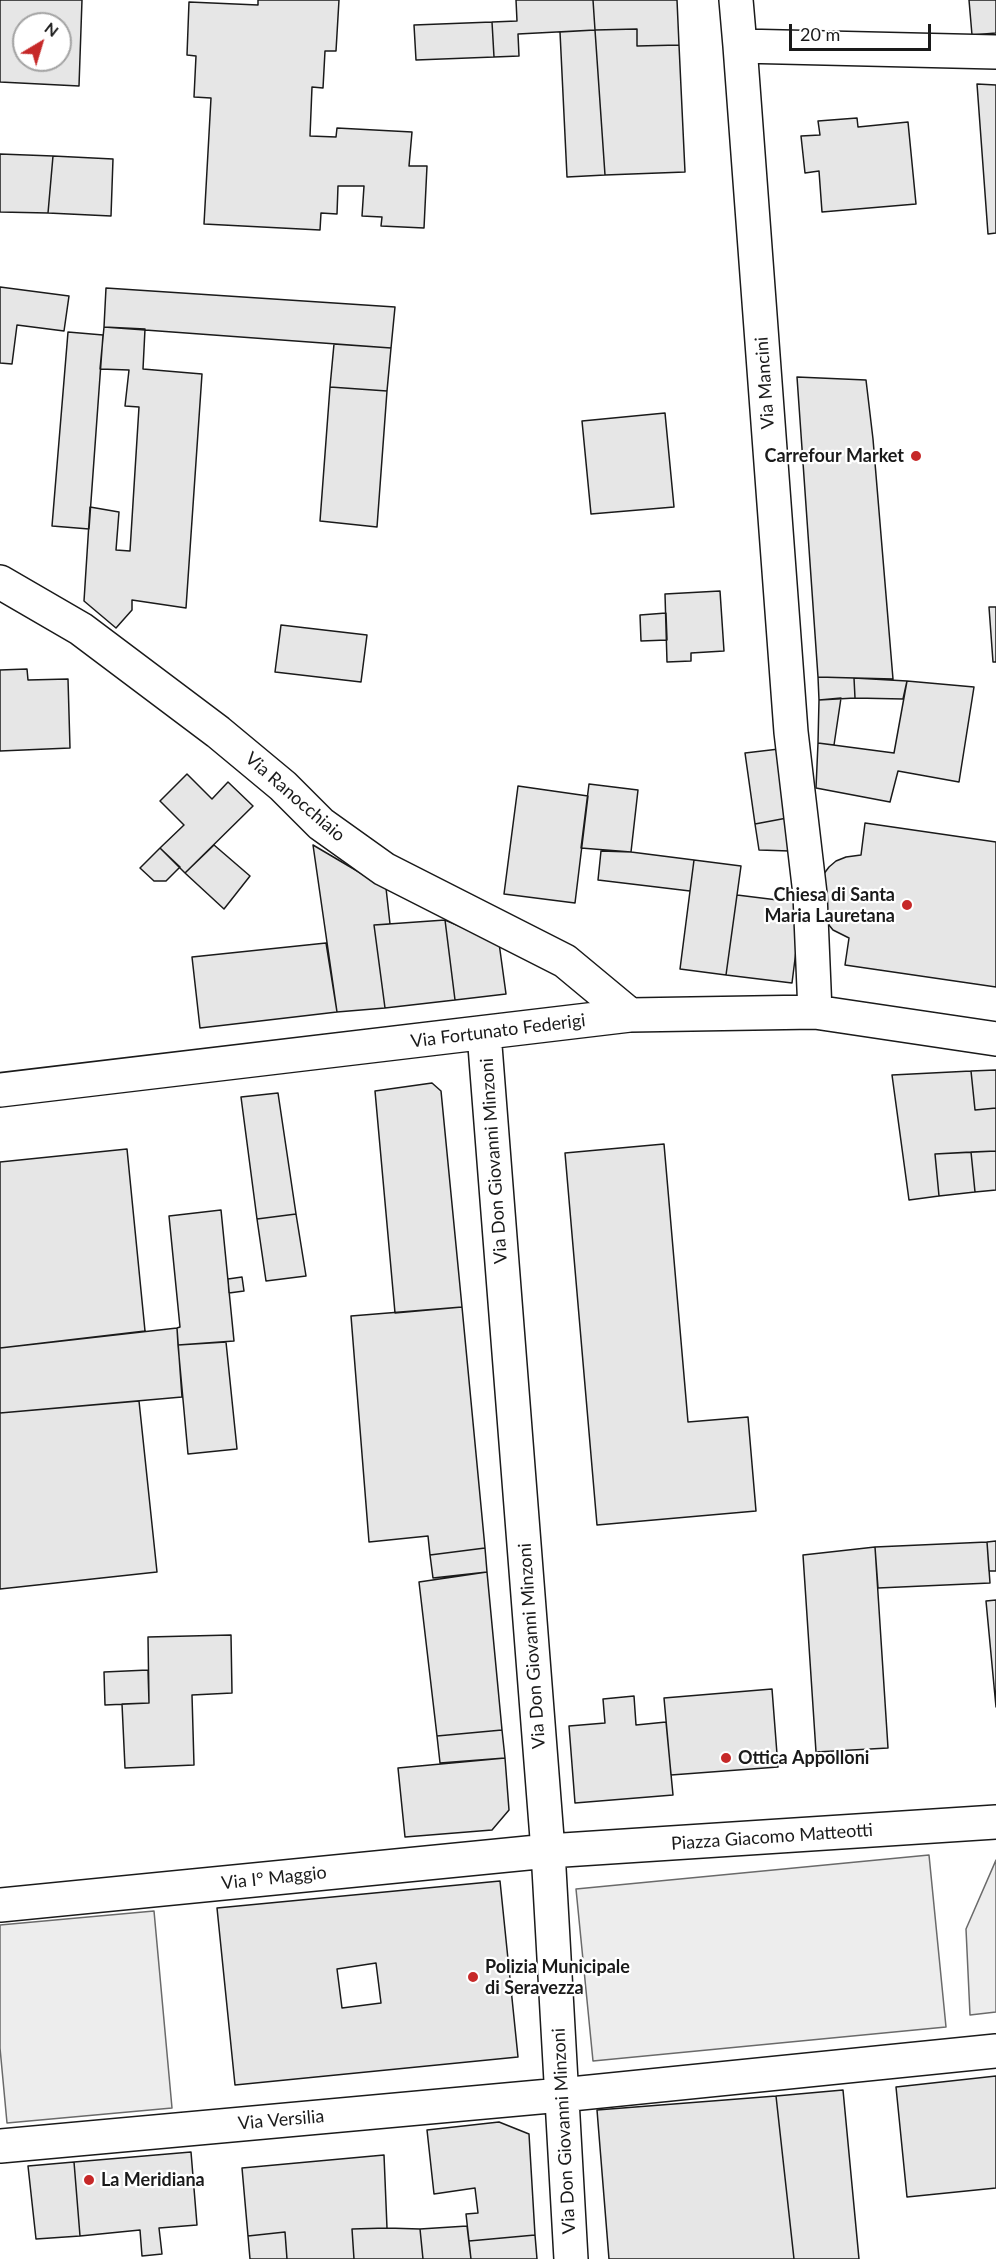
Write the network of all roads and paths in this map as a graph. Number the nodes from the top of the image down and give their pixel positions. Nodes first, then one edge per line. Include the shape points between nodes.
1 (736, 0) edge
2 (740, 46) junction
3 (996, 52) edge
4 (0, 582) edge
5 (815, 1012) junction
6 (630, 1015) junction
7 (484, 1033) junction
8 (996, 1039) edge
9 (0, 1090) edge
10 (996, 1822) edge
11 (548, 1851) junction
12 (0, 1905) edge
13 (996, 2051) edge
14 (561, 2095) junction
15 (0, 2146) edge
16 (572, 2259) edge

1 - 2 street, Via Mancini
2 - 3 street
2 - 5 street, Via Mancini via 791,732 810,894
4 - 6 street, Via Ranocchiaio via 90,635 218,732 283,786 321,824 384,869 565,961
5 - 6 street, Via Fortunato Federigi
5 - 8 street, Via Fortunato Federigi
6 - 7 street, Via Fortunato Federigi
7 - 9 street, Via Fortunato Federigi
7 - 11 street, Via Don Giovanni Minzoni
10 - 11 street, Piazza Giacomo Matteotti
11 - 12 street, Via I° Maggio
11 - 14 street, Via Don Giovanni Minzoni
13 - 14 street
14 - 15 street, Via Versilia
14 - 16 street, Via Don Giovanni Minzoni

